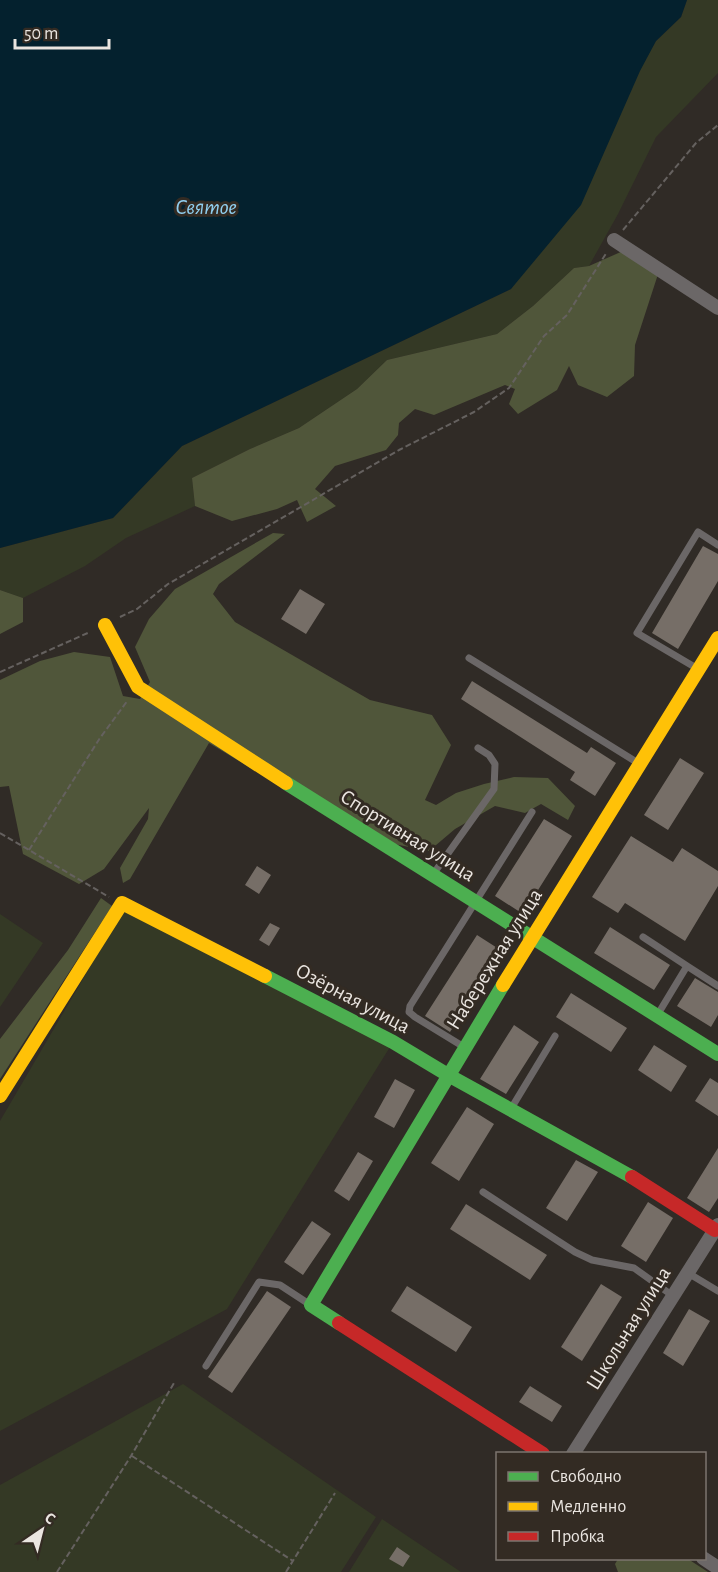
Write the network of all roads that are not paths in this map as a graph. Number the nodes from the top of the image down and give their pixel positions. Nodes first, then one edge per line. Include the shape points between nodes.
1 (614, 240) road end
2 (718, 308) edge
3 (718, 545) edge
4 (105, 625) road end
5 (718, 638) edge
6 (469, 658) dead end
7 (698, 670) junction
8 (478, 748) dead end
9 (640, 764) junction
10 (532, 812) dead end
11 (432, 875) junction
12 (475, 902) junction
13 (644, 937) dead end
14 (532, 938) junction
15 (687, 966) junction
16 (718, 986) edge
17 (657, 1016) junction
18 (555, 1036) dead end
19 (465, 1047) junction
20 (718, 1054) edge
21 (448, 1075) junction
22 (0, 1096) edge
23 (511, 1109) junction
24 (483, 1192) dead end
25 (716, 1227) edge
26 (688, 1273) junction
27 (718, 1291) edge
28 (673, 1296) junction
29 (311, 1305) junction
30 (206, 1366) dead end
31 (540, 1452) edge
32 (574, 1452) edge

1 - 2 street
3 - 7 lane via 698,532 636,633
4 - 11 street, Спортивная улица via 138,687
5 - 7 street, Набережная улица
6 - 9 lane
7 - 9 street, Набережная улица
8 - 11 lane via 495,764 494,789
9 - 14 street, Набережная улица
10 - 12 lane
11 - 12 street, Спортивная улица
12 - 14 street, Спортивная улица
12 - 19 lane via 409,1012
13 - 15 lane
14 - 17 street, Спортивная улица
14 - 19 street, Набережная улица
15 - 16 lane
15 - 17 lane
17 - 20 street, Спортивная улица
18 - 23 lane
19 - 21 street, Набережная улица
21 - 22 street, Озёрная улица via 393,1042 123,903
21 - 23 street, Озёрная улица
21 - 29 street, Набережная улица
23 - 25 street, Озёрная улица
24 - 28 lane via 575,1252 592,1260 634,1268
25 - 26 street, Школьная улица
26 - 27 lane
26 - 28 street, Школьная улица
28 - 32 street, Школьная улица
29 - 30 lane via 280,1285 259,1282
29 - 31 street

